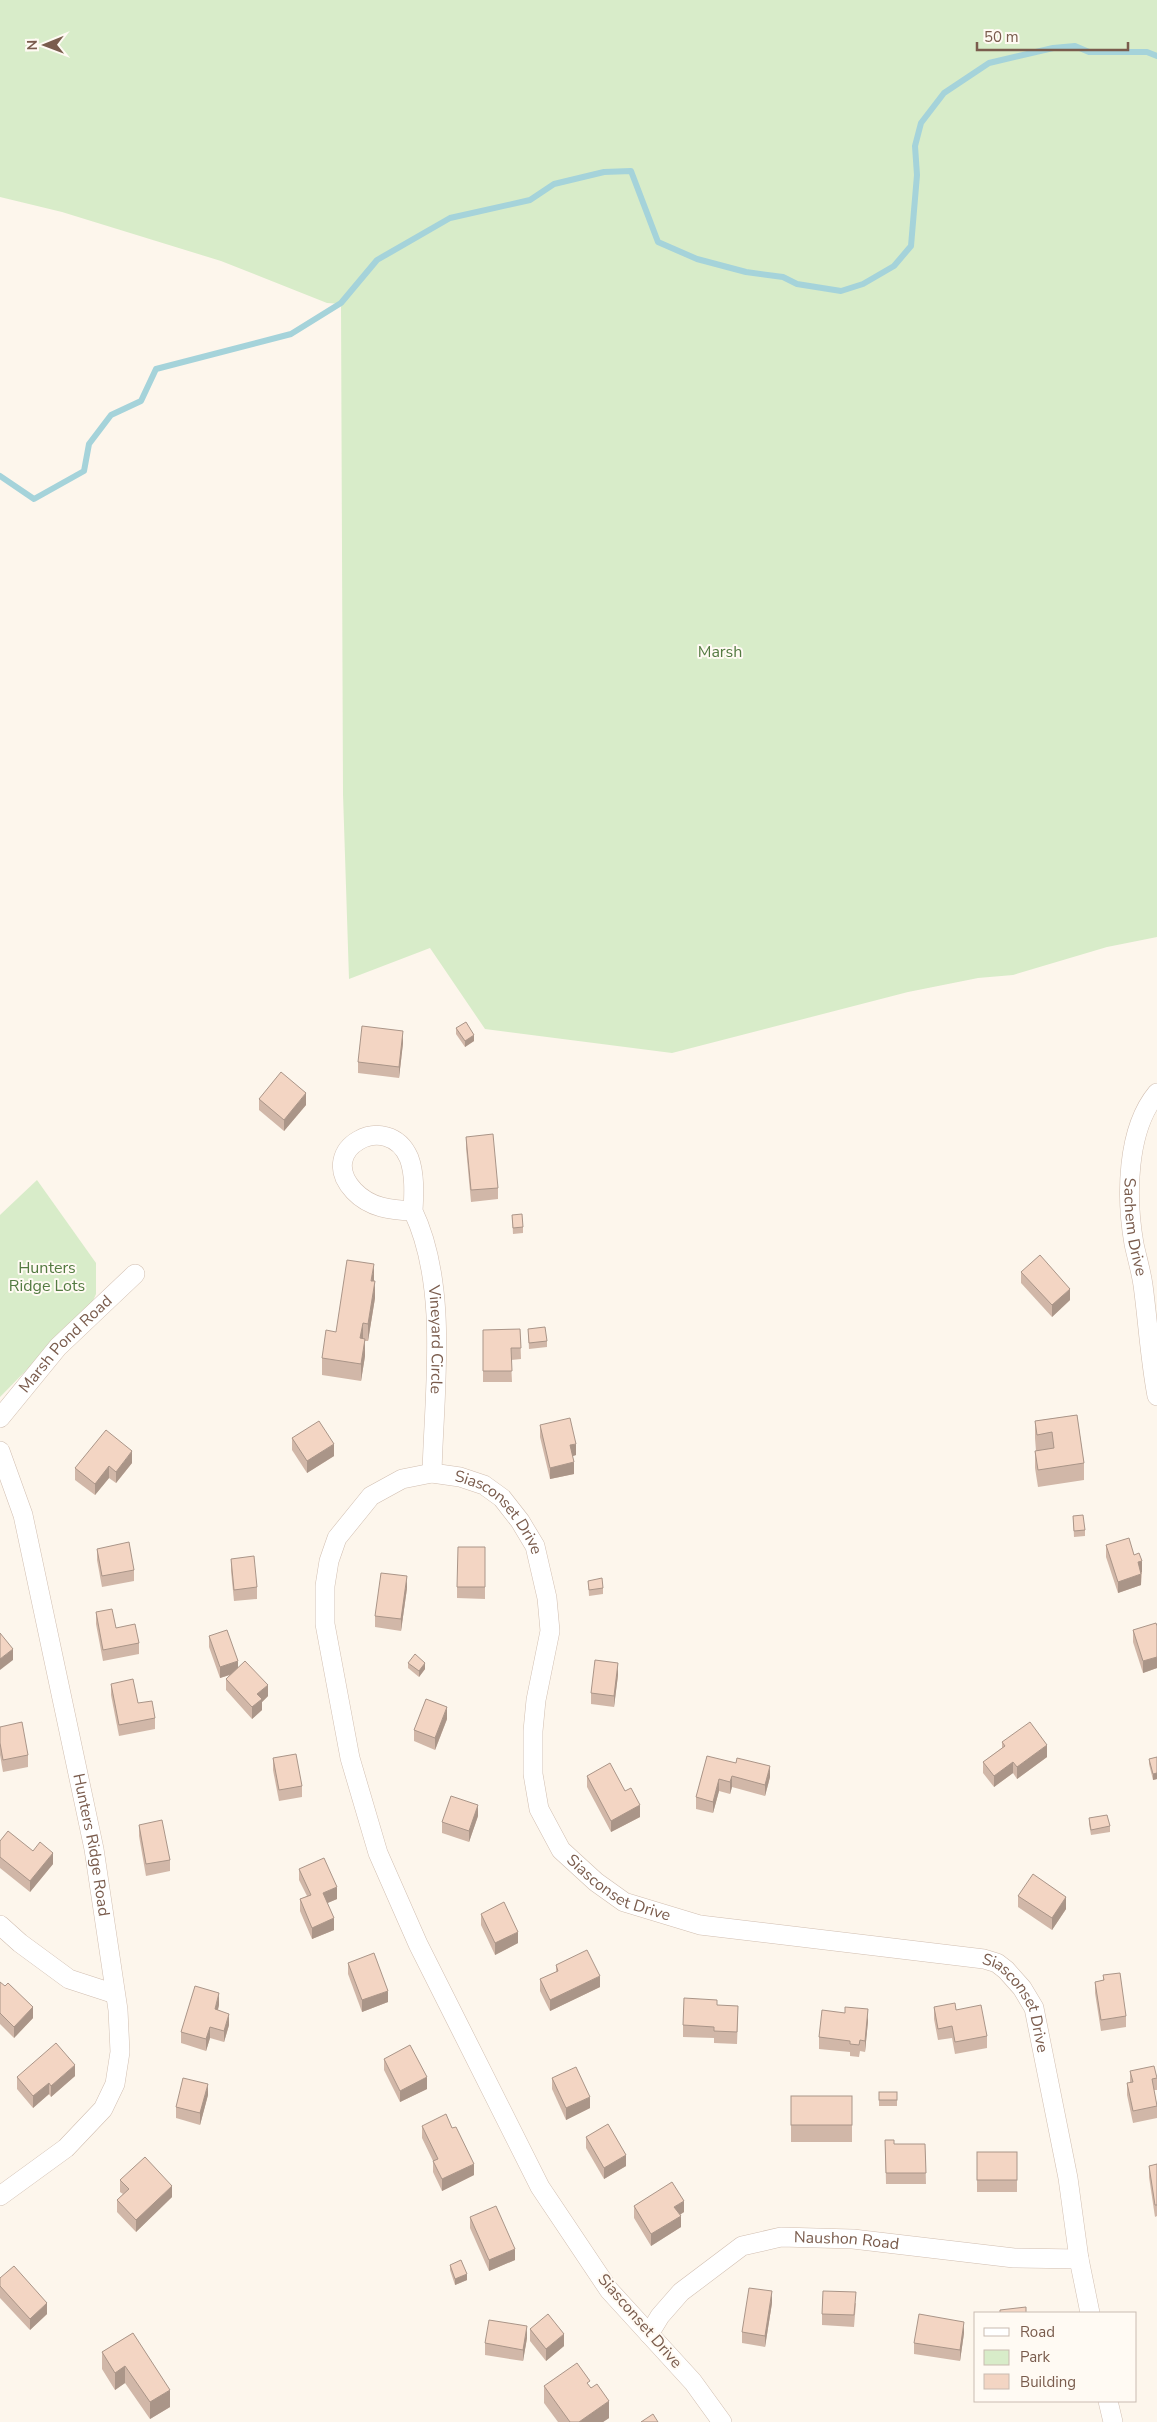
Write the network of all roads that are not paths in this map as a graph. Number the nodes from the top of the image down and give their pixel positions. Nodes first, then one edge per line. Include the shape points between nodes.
1 (1157, 1093) edge
2 (413, 1211) junction
3 (134, 1274) dead end
4 (1157, 1396) edge
5 (0, 1418) edge
6 (0, 1451) edge
7 (432, 1473) junction
8 (0, 1925) edge
9 (115, 1994) junction
10 (0, 2196) edge
11 (1079, 2259) junction
12 (1090, 2312) edge
13 (649, 2334) junction
14 (1108, 2402) edge
15 (722, 2422) edge
16 (1113, 2422) edge

1 - 4 street, Sachem Drive via 1134,1139 1131,1176 1134,1242 1143,1284
2 - 2 street, Vineyard Circle via 378,1207 358,1196 342,1174 342,1160 348,1148 361,1138 376,1134 390,1138 402,1147 409,1158 413,1181
2 - 7 street, Vineyard Circle via 424,1233 434,1278 436,1331
3 - 5 street, Marsh Pond Road via 58,1347
6 - 9 street, Hunters Ridge Road via 23,1516 56,1663 94,1850
7 - 11 street, Siasconset Drive via 484,1485 502,1498 535,1546 547,1598 550,1631 536,1700 533,1774 539,1809 561,1850 624,1902 700,1925 963,1956 997,1963 1022,1988 1034,2008 1068,2178
7 - 13 street, Siasconset Drive via 402,1479 371,1496 337,1538 329,1560 325,1624 350,1758 382,1862 418,1944 540,2187 609,2290
8 - 9 street via 69,1979
9 - 10 street, Hunters Ridge Road via 120,2052 115,2084 103,2109 66,2148
11 - 12 street, Siasconset Drive
11 - 13 street, Naushon Road via 1014,2258 853,2239 781,2237 742,2246 681,2292
13 - 15 street, Siasconset Drive via 693,2382
14 - 16 street

